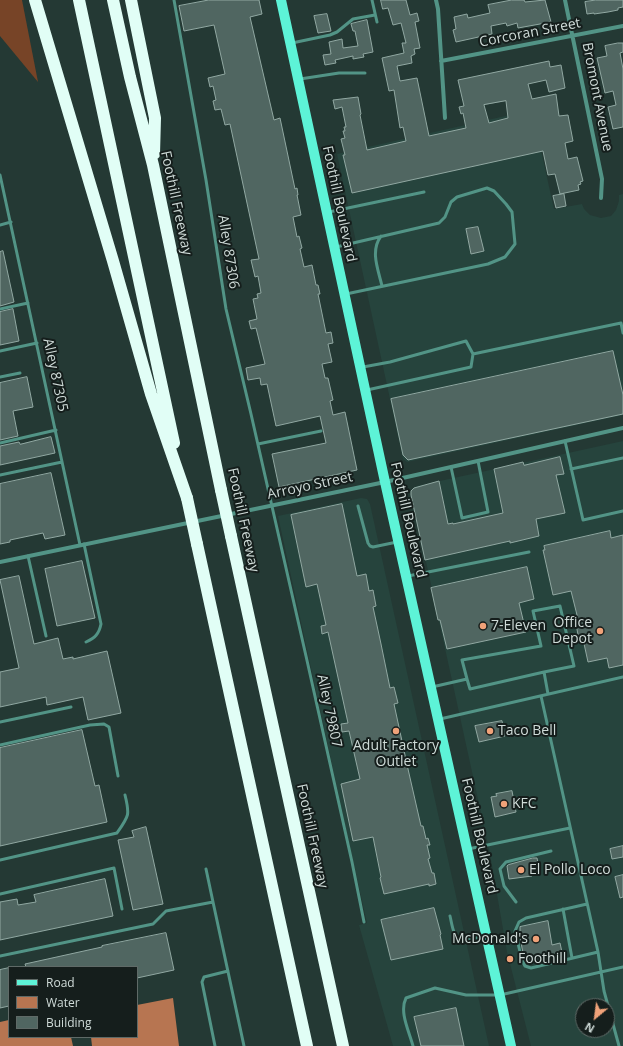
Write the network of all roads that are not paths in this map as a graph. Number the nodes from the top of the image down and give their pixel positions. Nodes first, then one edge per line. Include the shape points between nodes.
1 (36, 0) edge
2 (79, 0) edge
3 (113, 0) edge
4 (131, 0) edge
5 (174, 0) edge
6 (280, 0) edge
7 (372, 0) edge
8 (436, 0) edge
9 (565, 0) edge
10 (375, 15) junction
11 (377, 22) dead end
12 (623, 26) edge
13 (573, 35) junction
14 (290, 43) junction
15 (441, 61) junction
16 (365, 73) dead end
17 (298, 79) junction
18 (445, 118) dead end
19 (153, 165) junction
20 (0, 175) edge
21 (424, 192) dead end
22 (601, 198) dead end
23 (327, 213) junction
24 (11, 222) junction
25 (0, 225) edge
26 (381, 236) junction
27 (335, 248) junction
28 (382, 286) junction
29 (345, 294) junction
30 (28, 303) junction
31 (0, 308) edge
32 (623, 333) edge
33 (37, 343) junction
34 (0, 351) edge
35 (473, 354) junction
36 (361, 368) junction
37 (20, 373) dead end
38 (0, 378) edge
39 (365, 390) junction
40 (623, 428) edge
41 (56, 430) junction
42 (321, 431) dead end
43 (565, 441) junction
44 (0, 443) edge
45 (258, 444) junction
46 (623, 458) edge
47 (478, 461) junction
48 (62, 462) junction
49 (450, 467) junction
50 (571, 469) junction
51 (0, 475) edge
52 (385, 482) junction
53 (186, 498) junction
54 (271, 506) junction
55 (358, 506) dead end
56 (623, 511) edge
57 (399, 541) junction
58 (82, 545) junction
59 (529, 552) dead end
60 (28, 556) junction
61 (0, 562) edge
62 (406, 576) junction
63 (46, 636) dead end
64 (86, 642) dead end
65 (544, 672) junction
66 (623, 677) edge
67 (467, 679) junction
68 (431, 687) junction
69 (548, 694) junction
70 (541, 696) junction
71 (71, 707) dead end
72 (438, 719) junction
73 (0, 722) edge
74 (0, 745) edge
75 (118, 776) dead end
76 (125, 795) dead end
77 (570, 828) junction
78 (467, 849) junction
79 (551, 851) dead end
80 (0, 860) edge
81 (206, 869) dead end
82 (0, 894) edge
83 (213, 902) junction
84 (516, 902) dead end
85 (587, 904) junction
86 (122, 909) dead end
87 (563, 909) junction
88 (450, 916) dead end
89 (364, 922) dead end
90 (487, 936) junction
91 (598, 952) junction
92 (0, 956) edge
93 (572, 958) junction
94 (623, 966) edge
95 (228, 971) junction
96 (601, 972) junction
97 (500, 995) junction
98 (215, 1046) edge
99 (244, 1046) edge
100 (307, 1046) edge
101 (342, 1046) edge
102 (413, 1046) edge
103 (511, 1046) edge
104 (619, 1046) edge

1 - 53 highway via 151,394
2 - 53 highway
3 - 19 highway, Foothill Freeway
4 - 19 highway via 155,118
5 - 45 lane, Alley 87306 via 226,309
6 - 14 main road, Foothill Boulevard
7 - 10 lane
8 - 15 street
9 - 13 street, Bromont Avenue
10 - 11 lane
10 - 14 lane via 353,19 330,35
12 - 13 street, Corcoran Street
13 - 15 street, Corcoran Street
13 - 22 street, Bromont Avenue via 602,179
14 - 17 main road, Foothill Boulevard
15 - 18 street
16 - 17 lane via 339,73
17 - 23 main road, Foothill Boulevard
19 - 101 highway, Foothill Freeway, bridge
20 - 24 lane, Alley 87305
21 - 23 lane
23 - 27 main road, Foothill Boulevard
24 - 25 lane
24 - 30 lane, Alley 87305
26 - 27 lane
26 - 28 lane via 374,252
26 - 28 lane via 439,222 457,197 486,188 494,191 512,212 515,244 505,256 488,264
27 - 29 main road, Foothill Boulevard
28 - 29 lane
29 - 36 main road, Foothill Boulevard
30 - 31 lane
30 - 33 lane, Alley 87305
32 - 35 lane via 621,323
33 - 34 lane
33 - 41 lane, Alley 87305
35 - 36 lane via 466,341
35 - 39 lane via 471,368
36 - 39 main road, Foothill Boulevard
37 - 38 lane
39 - 52 main road, Foothill Boulevard
40 - 43 street, Arroyo Street
41 - 44 lane
41 - 48 lane, Alley 87305
42 - 45 lane
43 - 47 street, Arroyo Street
43 - 50 lane
45 - 54 lane, Alley 87306
46 - 50 lane
47 - 49 street, Arroyo Street
47 - 49 lane via 488,512 462,518
48 - 51 lane
48 - 58 lane, Alley 87305
49 - 52 street, Arroyo Street
50 - 56 lane via 583,520
52 - 54 street, Arroyo Street
52 - 57 main road, Foothill Boulevard
53 - 100 highway, bridge
54 - 58 street, Arroyo Street
54 - 89 lane, Alley 79807
55 - 57 lane via 370,546
57 - 62 main road, Foothill Boulevard
58 - 60 street, Arroyo Street
58 - 64 lane, Alley 87305 via 101,624 93,640
59 - 62 lane
60 - 61 street, Arroyo Street
60 - 63 lane
62 - 68 main road, Foothill Boulevard
65 - 67 lane via 470,689
65 - 67 lane via 574,666 560,606 533,611 541,646 462,660
65 - 69 lane
66 - 69 lane
67 - 68 lane
68 - 72 main road, Foothill Boulevard
69 - 70 lane
70 - 72 lane
70 - 77 lane
71 - 73 lane
72 - 78 main road, Foothill Boulevard
74 - 75 lane via 104,724 109,727
76 - 80 lane via 129,813 117,833
77 - 78 lane
77 - 85 lane
78 - 90 main road, Foothill Boulevard
79 - 84 lane via 502,865 500,869 504,886
81 - 83 lane
82 - 86 lane via 114,868
83 - 92 lane via 166,911 153,924
83 - 95 lane
85 - 87 lane
85 - 91 lane
87 - 93 lane
87 - 93 lane via 526,918 518,922 515,931 525,966 531,968
88 - 90 lane via 458,940
90 - 97 main road, Foothill Boulevard
91 - 93 lane
91 - 96 lane
94 - 96 lane
95 - 98 lane via 204,977 202,982
95 - 99 lane
96 - 97 lane
96 - 104 lane
97 - 102 lane via 466,995 435,988 406,998 403,1011
97 - 103 main road, Foothill Boulevard

